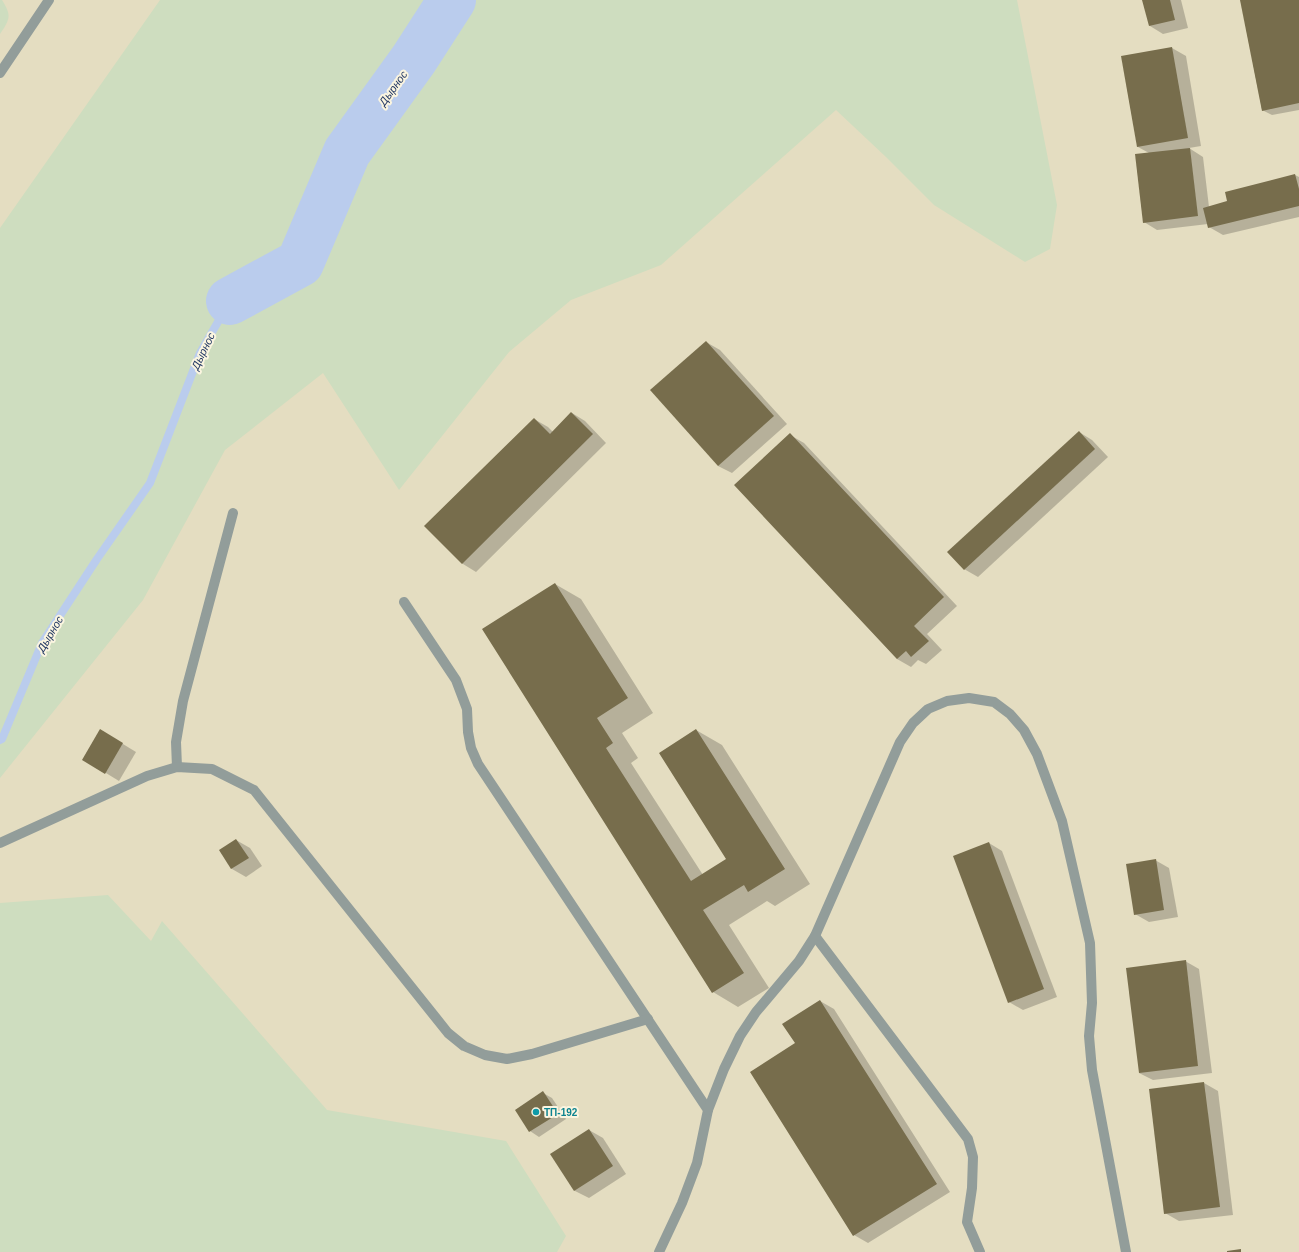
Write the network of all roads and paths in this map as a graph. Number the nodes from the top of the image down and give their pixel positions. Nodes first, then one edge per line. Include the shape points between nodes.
1 (49, 0) edge
2 (0, 73) edge
3 (233, 513) dead end
4 (404, 602) dead end
5 (177, 767) junction
6 (0, 842) edge
7 (815, 936) junction
8 (648, 1019) junction
9 (708, 1110) junction
10 (659, 1252) edge
11 (980, 1252) edge
12 (1126, 1252) edge

1 - 2 lane
3 - 5 lane via 183,701 176,742
4 - 8 lane via 456,680 467,709 471,748 478,764
5 - 6 lane via 147,776
5 - 8 lane via 212,769 254,790 448,1033 464,1046 485,1055 507,1058 532,1054
7 - 9 lane via 799,961 756,1012 740,1036
7 - 11 lane via 968,1139 973,1157 967,1222
7 - 12 lane via 900,742 913,723 928,709 947,701 969,698 994,702 1010,714 1024,730 1037,754 1062,821 1090,943 1092,995 1089,1036 1092,1070
8 - 9 lane
9 - 10 lane via 697,1163

